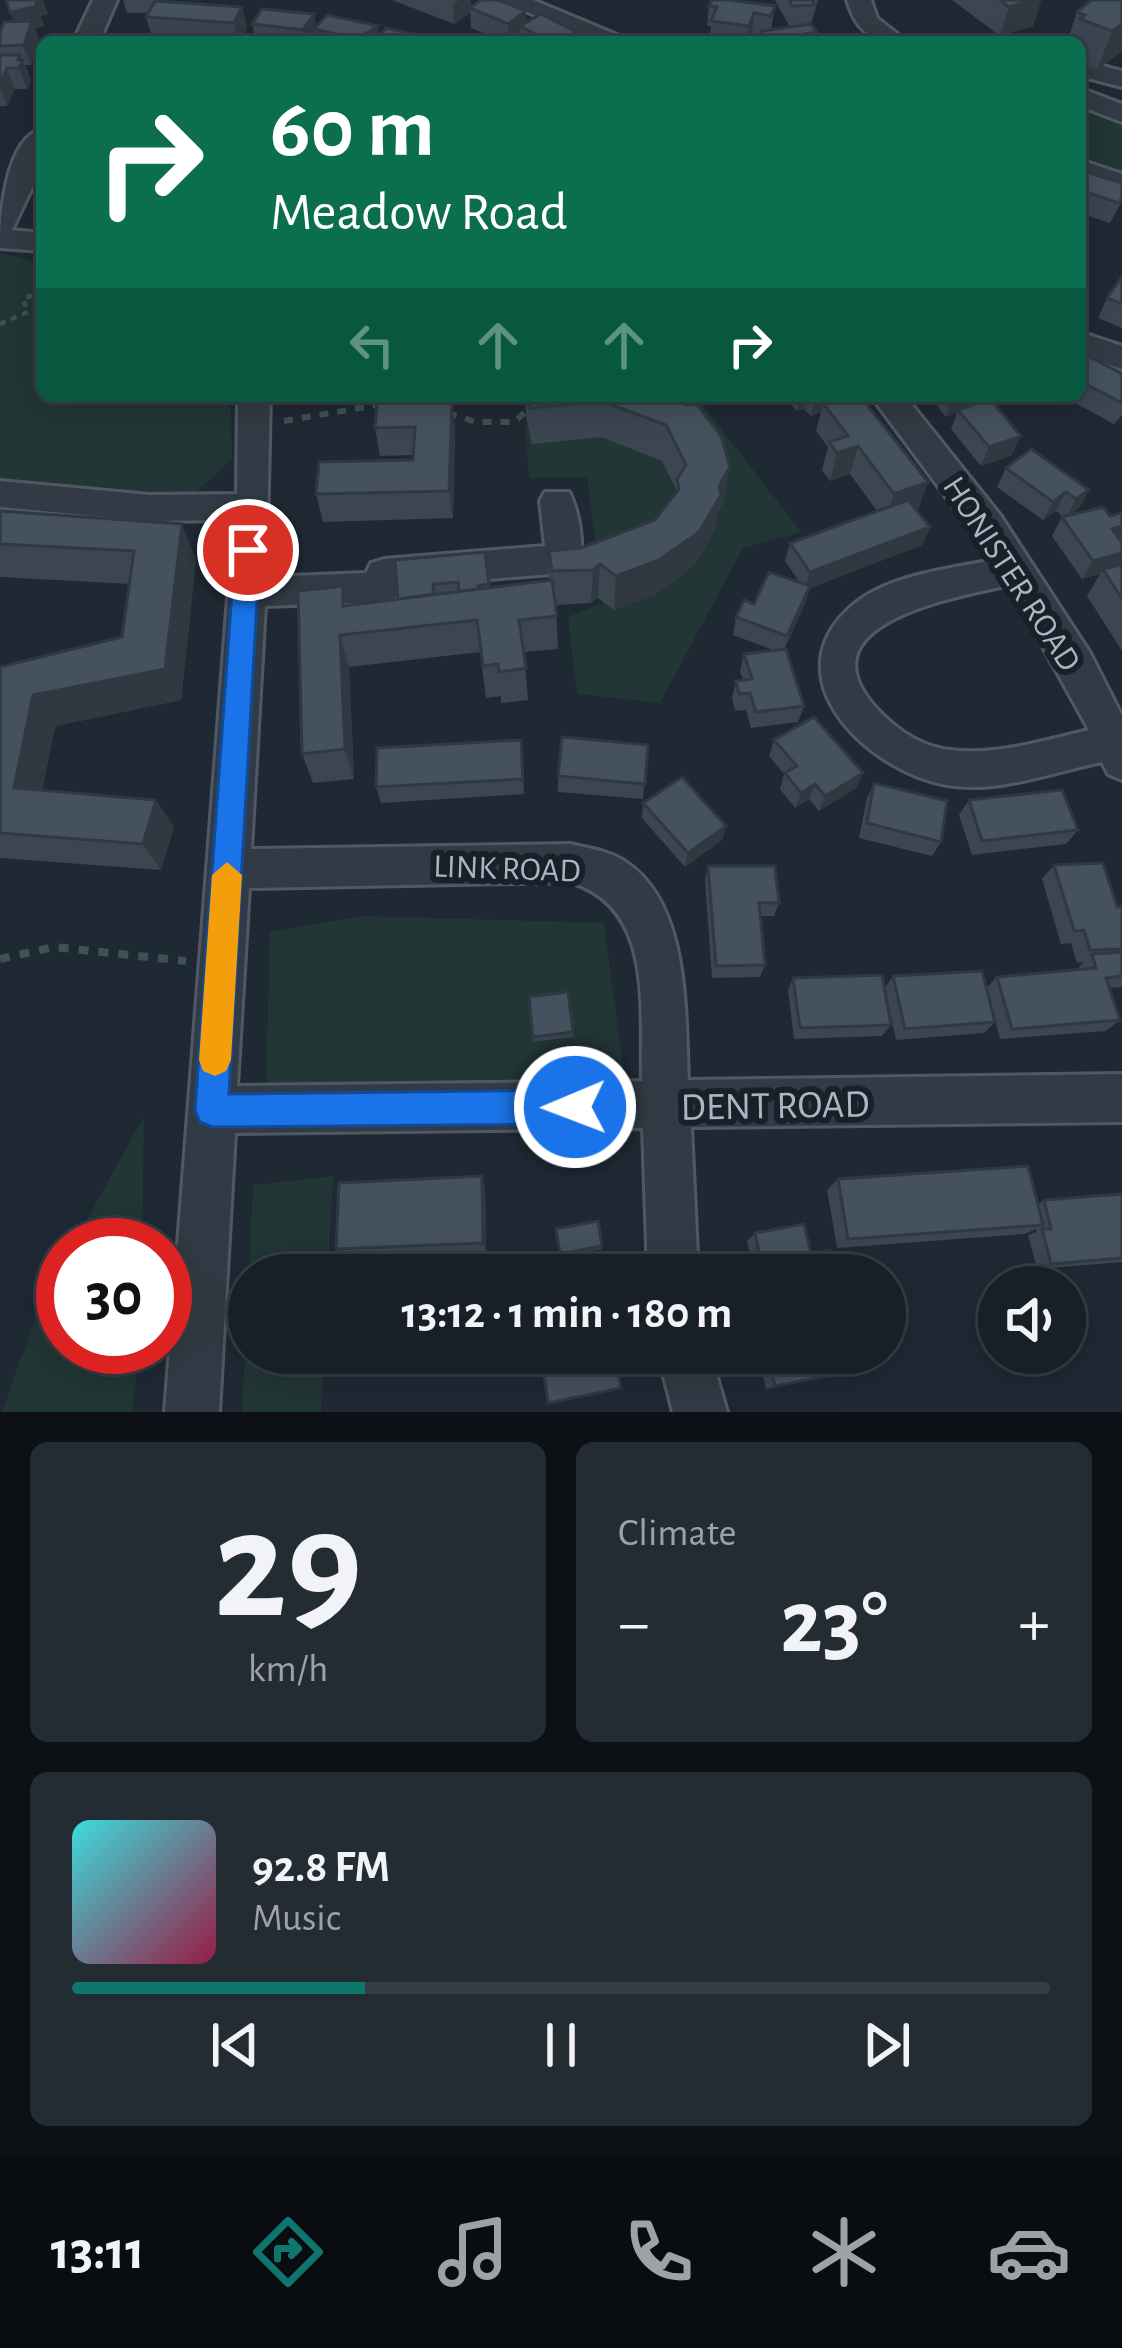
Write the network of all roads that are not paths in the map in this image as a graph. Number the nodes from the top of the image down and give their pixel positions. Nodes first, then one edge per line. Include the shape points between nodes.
1 (105, 0) edge
2 (511, 0) edge
3 (859, 0) edge
4 (89, 36) edge
5 (605, 36) edge
6 (887, 36) edge
7 (1086, 70) edge
8 (1122, 80) edge
9 (1086, 99) edge
10 (1122, 114) edge
11 (36, 150) edge
12 (1086, 171) edge
13 (1122, 183) edge
14 (0, 226) edge
15 (0, 239) edge
16 (36, 242) edge
17 (1086, 345) edge
18 (1122, 358) edge
19 (891, 402) edge
20 (255, 411) edge
21 (0, 494) edge
22 (557, 501) dead end
23 (250, 507) junction
24 (1016, 569) junction
25 (245, 592) junction
26 (1118, 752) edge
27 (227, 869) junction
28 (1122, 1098) edge
29 (666, 1106) junction
30 (212, 1110) junction
31 (672, 1254) edge
32 (690, 1374) edge
33 (192, 1412) edge
34 (700, 1412) edge

1 - 4 street
2 - 5 street
3 - 6 street via 866,22
7 - 8 street
9 - 10 street
11 - 14 street
12 - 13 street
15 - 16 street
17 - 18 street
19 - 24 street, HONISTER ROAD
20 - 23 street
21 - 23 street via 150,508
22 - 25 street via 564,559 384,573 383,587
23 - 25 street
24 - 26 street, HONISTER ROAD
24 - 26 street via 870,613 840,657 854,712 904,756 950,768
25 - 27 street
27 - 29 street, LINK ROAD via 535,861 609,874 633,896 660,955
27 - 30 street
28 - 29 street, DENT ROAD
29 - 30 street, DENT ROAD
29 - 31 street, LINK ROAD
30 - 33 street
32 - 34 street

